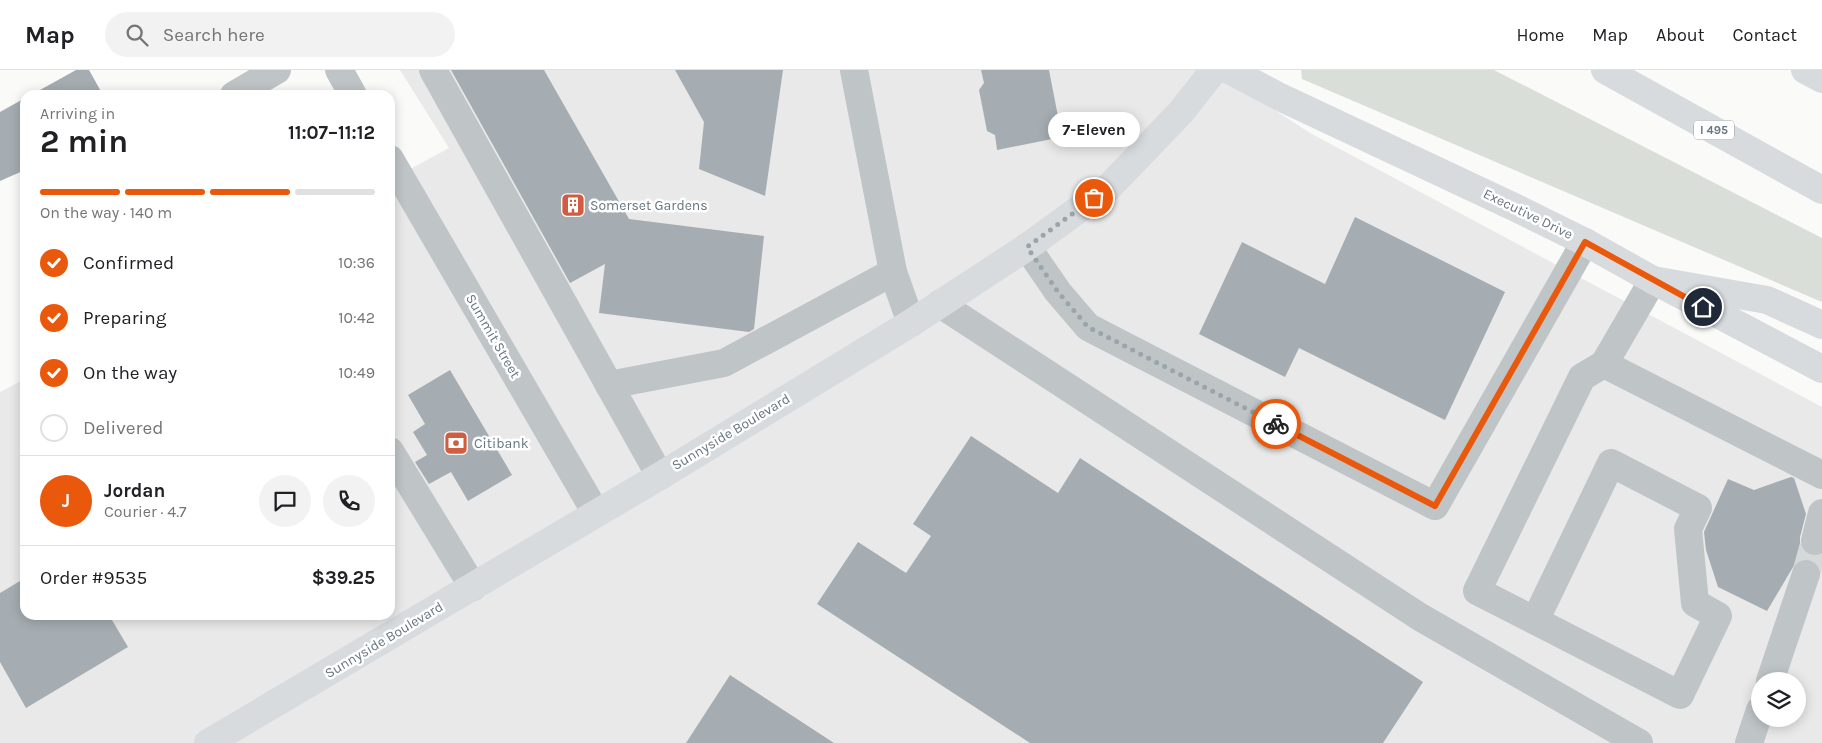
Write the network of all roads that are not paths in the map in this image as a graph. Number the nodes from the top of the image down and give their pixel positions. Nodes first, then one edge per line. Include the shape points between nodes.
1 (277, 70) edge
2 (339, 70) edge
3 (433, 70) edge
4 (854, 70) edge
5 (1214, 70) edge
6 (1229, 70) edge
7 (1605, 70) edge
8 (1805, 70) edge
9 (1822, 79) edge
10 (243, 90) edge
11 (350, 90) edge
12 (395, 168) edge
13 (1822, 190) edge
14 (1585, 242) junction
15 (1027, 247) junction
16 (893, 272) junction
17 (1653, 280) junction
18 (940, 304) junction
19 (910, 323) junction
20 (1822, 325) edge
21 (1604, 364) junction
22 (1822, 368) edge
23 (609, 385) junction
24 (395, 459) edge
25 (1822, 475) edge
26 (660, 476) junction
27 (1822, 513) edge
28 (596, 514) junction
29 (1814, 541) tunnel mouth
30 (1806, 574) tunnel mouth
31 (473, 588) junction
32 (1535, 621) junction
33 (1773, 672) edge
34 (1754, 727) edge
35 (208, 743) edge
36 (1640, 743) edge
37 (1749, 743) edge

1 - 10 street
2 - 11 street
3 - 23 street
4 - 16 street
5 - 15 main road, Sunnyside Boulevard via 1181,112 1108,188
6 - 14 main road, Executive Drive
7 - 13 main road, I 495
8 - 9 main road
12 - 28 street, Summit Street
14 - 15 street via 1435,506 1088,327 1058,292
14 - 17 main road, Executive Drive
15 - 18 main road, Sunnyside Boulevard
16 - 19 street
16 - 23 street via 724,364
17 - 20 main road via 1767,300
17 - 21 street
17 - 22 main road, Executive Drive
18 - 19 main road, Sunnyside Boulevard
18 - 36 street via 1420,617
19 - 26 main road, Sunnyside Boulevard
21 - 25 street
21 - 32 street via 1582,377 1478,591
23 - 26 street
24 - 31 street
26 - 28 main road, Sunnyside Boulevard
27 - 29 street
28 - 31 main road, Sunnyside Boulevard
30 - 33 street
31 - 35 main road, Sunnyside Boulevard
32 - 32 street via 1612,463 1698,508 1688,529 1694,603 1718,616 1680,695
34 - 37 street

